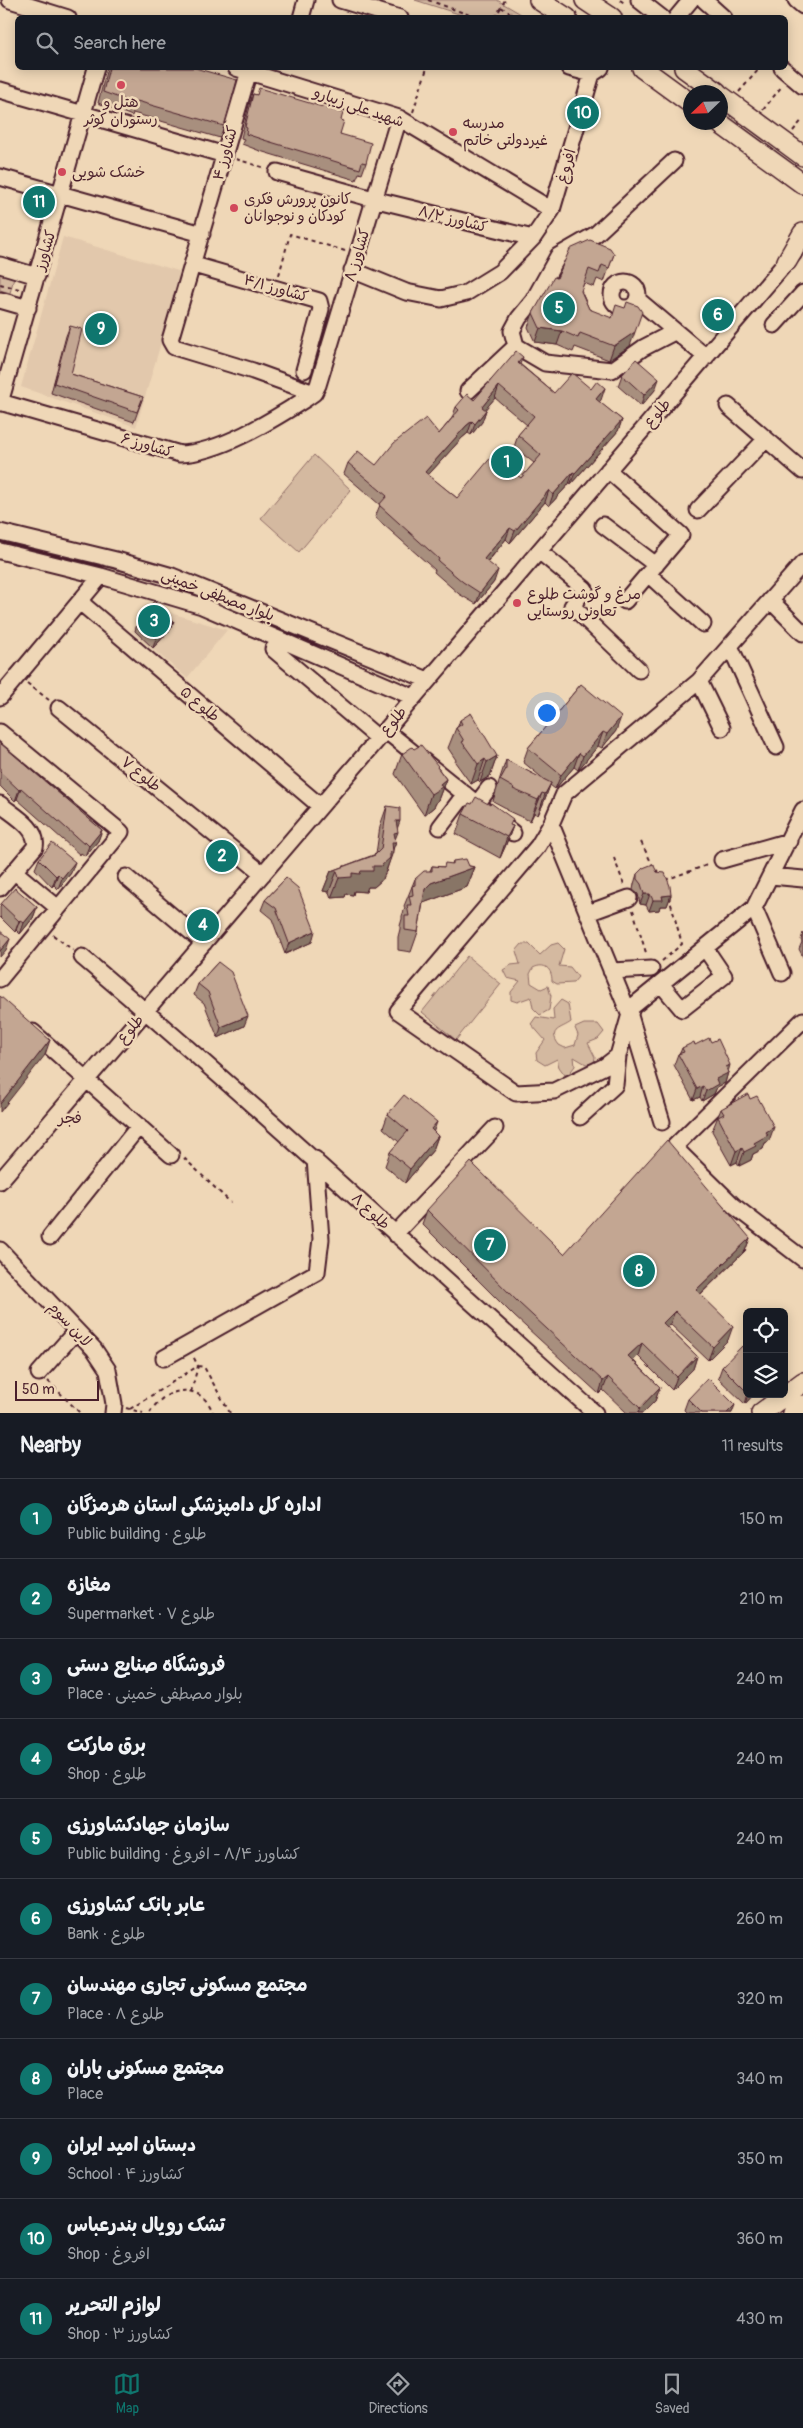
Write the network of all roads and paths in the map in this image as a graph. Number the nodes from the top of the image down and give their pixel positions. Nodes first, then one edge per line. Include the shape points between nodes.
1 (306, 0) edge
2 (340, 0) edge
3 (428, 0) edge
4 (505, 0) edge
5 (539, 0) edge
6 (585, 0) edge
7 (639, 0) edge
8 (692, 0) edge
9 (704, 0) edge
10 (796, 0) edge
11 (19, 1) edge
12 (803, 6) edge
13 (501, 7) junction
14 (59, 15) edge
15 (302, 15) edge
16 (390, 15) edge
17 (470, 15) edge
18 (497, 15) edge
19 (513, 15) edge
20 (562, 15) edge
21 (608, 15) edge
22 (658, 15) edge
23 (679, 15) edge
24 (721, 15) edge
25 (95, 70) edge
26 (242, 70) edge
27 (250, 70) edge
28 (426, 70) edge
29 (645, 70) edge
30 (687, 70) edge
31 (757, 70) edge
32 (784, 70) edge
33 (596, 71) edge
34 (283, 74) edge
35 (783, 84) dead end
36 (708, 85) edge
37 (803, 86) edge
38 (0, 90) edge
39 (728, 92) edge
40 (683, 97) edge
41 (728, 100) edge
42 (83, 115) junction
43 (755, 120) junction
44 (404, 121) junction
45 (728, 129) edge
46 (224, 155) junction
47 (802, 155) edge
48 (674, 161) dead end
49 (277, 172) joint
50 (0, 177) edge
51 (803, 184) edge
52 (62, 194) junction
53 (373, 199) junction
54 (552, 210) junction
55 (202, 234) junction
56 (803, 234) edge
57 (533, 238) junction
58 (803, 244) edge
59 (803, 250) edge
60 (356, 255) junction
61 (795, 258) edge
62 (194, 264) junction
63 (0, 265) edge
64 (352, 270) junction
65 (37, 276) junction
66 (0, 284) edge
67 (275, 288) junction
68 (803, 293) edge
69 (637, 299) dead end
70 (0, 300) edge
71 (30, 301) junction
72 (774, 326) dead end
73 (674, 332) junction
74 (516, 346) junction
75 (706, 357) junction
76 (304, 370) dead end
77 (468, 391) dead end
78 (314, 393) junction
79 (1, 395) edge
80 (728, 406) dead end
81 (766, 439) junction
82 (608, 470) junction
83 (803, 471) edge
84 (698, 510) dead end
85 (603, 525) dead end
86 (0, 532) edge
87 (0, 551) edge
88 (539, 551) junction
89 (803, 563) edge
90 (652, 570) junction
91 (101, 576) junction
92 (770, 600) junction
93 (625, 601) dead end
94 (80, 602) junction
95 (703, 624) dead end
96 (803, 633) edge
97 (321, 635) junction
98 (730, 646) junction
99 (273, 649) dead end
100 (313, 653) junction
101 (640, 670) dead end
102 (18, 675) junction
103 (428, 680) junction
104 (699, 681) junction
105 (0, 697) edge
106 (413, 697) junction
107 (59, 708) joint
108 (722, 728) dead end
109 (0, 732) edge
110 (381, 734) junction
111 (776, 747) dead end
112 (489, 788) dead end
113 (471, 799) junction
114 (0, 804) edge
115 (320, 806) junction
116 (803, 810) edge
117 (551, 824) junction
118 (440, 827) dead end
119 (513, 833) edge
120 (789, 841) junction
121 (641, 842) dead end
122 (614, 858) dead end
123 (722, 860) joint
124 (15, 872) junction
125 (263, 874) junction
126 (771, 876) junction
127 (126, 877) dead end
128 (803, 879) edge
129 (665, 880) junction
130 (0, 888) edge
131 (629, 898) junction
132 (58, 908) junction
133 (754, 908) junction
134 (588, 913) junction
135 (43, 927) junction
136 (204, 943) junction
137 (705, 948) junction
138 (82, 958) joint
139 (651, 969) junction
140 (611, 971) junction
141 (782, 973) dead end
142 (0, 979) edge
143 (661, 984) junction
144 (145, 1011) junction
145 (630, 1016) junction
146 (803, 1020) edge
147 (22, 1022) edge
148 (618, 1056) junction
149 (86, 1080) junction
150 (580, 1117) dead end
151 (662, 1122) dead end
152 (139, 1126) junction
153 (495, 1128) dead end
154 (171, 1155) joint
155 (315, 1158) junction
156 (0, 1181) edge
157 (231, 1203) dead end
158 (395, 1234) junction
159 (50, 1237) dead end
160 (0, 1250) edge
161 (803, 1259) edge
162 (76, 1331) junction
163 (188, 1345) junction
164 (164, 1358) dead end
165 (198, 1366) junction
166 (39, 1373) joint
167 (803, 1382) edge
168 (191, 1392) junction
169 (803, 1405) edge
170 (113, 1408) edge
171 (130, 1409) junction
172 (80, 1413) edge
173 (143, 1413) edge
174 (150, 1413) edge
175 (213, 1413) edge
176 (230, 1413) edge
177 (595, 1413) edge
178 (761, 1413) edge
179 (792, 1413) edge

1 - 15 street
2 - 16 street
3 - 17 path
4 - 13 path
5 - 20 main road
6 - 21 main road
7 - 22 street
8 - 23 street
9 - 24 street
10 - 12 street
11 - 14 street
13 - 18 path
13 - 19 path
25 - 42 street, کشاورز
26 - 46 street, کشاورز ۴
27 - 34 street, شهید علی زیبارو
28 - 44 path
29 - 40 main road
30 - 36 main road
31 - 39 path
32 - 37 street
33 - 54 street, افروغ
34 - 44 street, شهید علی زیبارو
35 - 43 path
38 - 42 street
41 - 43 main road
42 - 46 street
42 - 52 street, کشاورز
43 - 47 main road
44 - 53 street, کشاورز ۸
44 - 54 street, شهید علی زیبارو
45 - 51 main road
46 - 49 path
46 - 55 street, کشاورز ۴
48 - 74 street via 596,234 558,256 512,331
49 - 53 street, کشاورز ۸/۲
50 - 52 street
52 - 55 street
52 - 65 street, کشاورز
53 - 57 street, کشاورز ۸/۲
53 - 60 street, کشاورز ۸
54 - 57 street, افروغ
55 - 62 street, کشاورز ۴
56 - 61 main road
57 - 64 street, افروغ via 500,272 466,293 441,299 406,292
58 - 61 street, طلوع
59 - 61 street, طلوع
60 - 64 street, کشاورز ۸
60 - 67 path via 290,234
61 - 75 street, طلوع
62 - 67 street, کشاورز ۴/۱
62 - 78 street, کشاورز ۴ via 171,344
63 - 65 street
64 - 78 street, کشاورز ۸
65 - 71 street, کشاورز
66 - 71 path
67 - 76 street, کشاورز ۴/۱ via 319,301 321,309
68 - 72 street
69 - 73 street
70 - 71 street
71 - 79 street, کشاورز
73 - 74 street via 643,348 612,370 545,363
73 - 75 street
74 - 77 street
75 - 82 street, طلوع
78 - 79 street, کشاورز ۶ via 291,409 235,437 202,451 180,454
80 - 81 street
81 - 83 street
81 - 84 street
82 - 88 street, طلوع
82 - 90 street via 681,535
85 - 90 street
86 - 97 street, بلوار مصطفی خمینی via 172,576
87 - 91 street, بلوار مصطفی خمینی
88 - 101 street via 585,589 572,606
88 - 103 street, طلوع
89 - 92 street
90 - 93 street
90 - 95 street
91 - 94 street
91 - 100 street, بلوار مصطفی خمینی via 202,606
92 - 96 street
92 - 98 street
94 - 102 street
94 - 115 street, طلوع ۵
97 - 100 street
97 - 103 street, بلوار مصطفی خمینی
98 - 104 street
98 - 111 street
99 - 110 street
100 - 106 street, بلوار مصطفی خمینی
102 - 105 street
102 - 107 path
103 - 106 street, طلوع
104 - 108 street
104 - 117 street via 564,794
106 - 110 street, طلوع
107 - 125 street, طلوع ۷
109 - 132 street via 121,832
110 - 113 street
110 - 115 street, طلوع
112 - 113 street
113 - 118 street
113 - 119 street
114 - 124 street via 34,832 36,840 35,847
115 - 125 street, طلوع
116 - 120 street
117 - 134 street
117 - 148 street via 538,846 398,1011 516,1093 554,1091 606,1066
120 - 123 street
120 - 126 street
121 - 129 path
122 - 131 path
123 - 129 path
124 - 130 street
124 - 132 street
125 - 136 street, طلوع
126 - 128 street
126 - 133 street
127 - 136 street
129 - 139 path via 682,944
131 - 134 street
131 - 139 path
132 - 135 street
133 - 137 street
133 - 141 street
134 - 140 street
135 - 138 path
135 - 142 street
136 - 144 street, طلوع
137 - 143 street
137 - 143 street via 724,976 682,1009
138 - 144 street, طلوع ۸
139 - 140 street
140 - 145 street
143 - 145 street via 632,1007
144 - 149 street, طلوع
144 - 155 street, طلوع ۸
145 - 148 street
145 - 151 street
146 - 161 street via 674,1147 734,1206
147 - 149 street
148 - 150 street via 615,1085
149 - 152 street
149 - 156 street, طلوع
152 - 154 street
152 - 159 street
153 - 158 street
154 - 157 path via 181,1156
155 - 158 street, طلوع ۸
155 - 163 street via 322,1239 317,1272
158 - 177 street, طلوع ۸
160 - 162 street, لاین سوم
162 - 166 street
162 - 170 street, لاین سوم via 108,1370
163 - 164 street
163 - 165 path
165 - 168 path
165 - 171 path
165 - 176 path via 204,1367
166 - 172 path
167 - 178 main road
168 - 174 path via 165,1395 155,1403
168 - 175 path via 202,1398
169 - 179 main road
170 - 171 path
171 - 173 path

